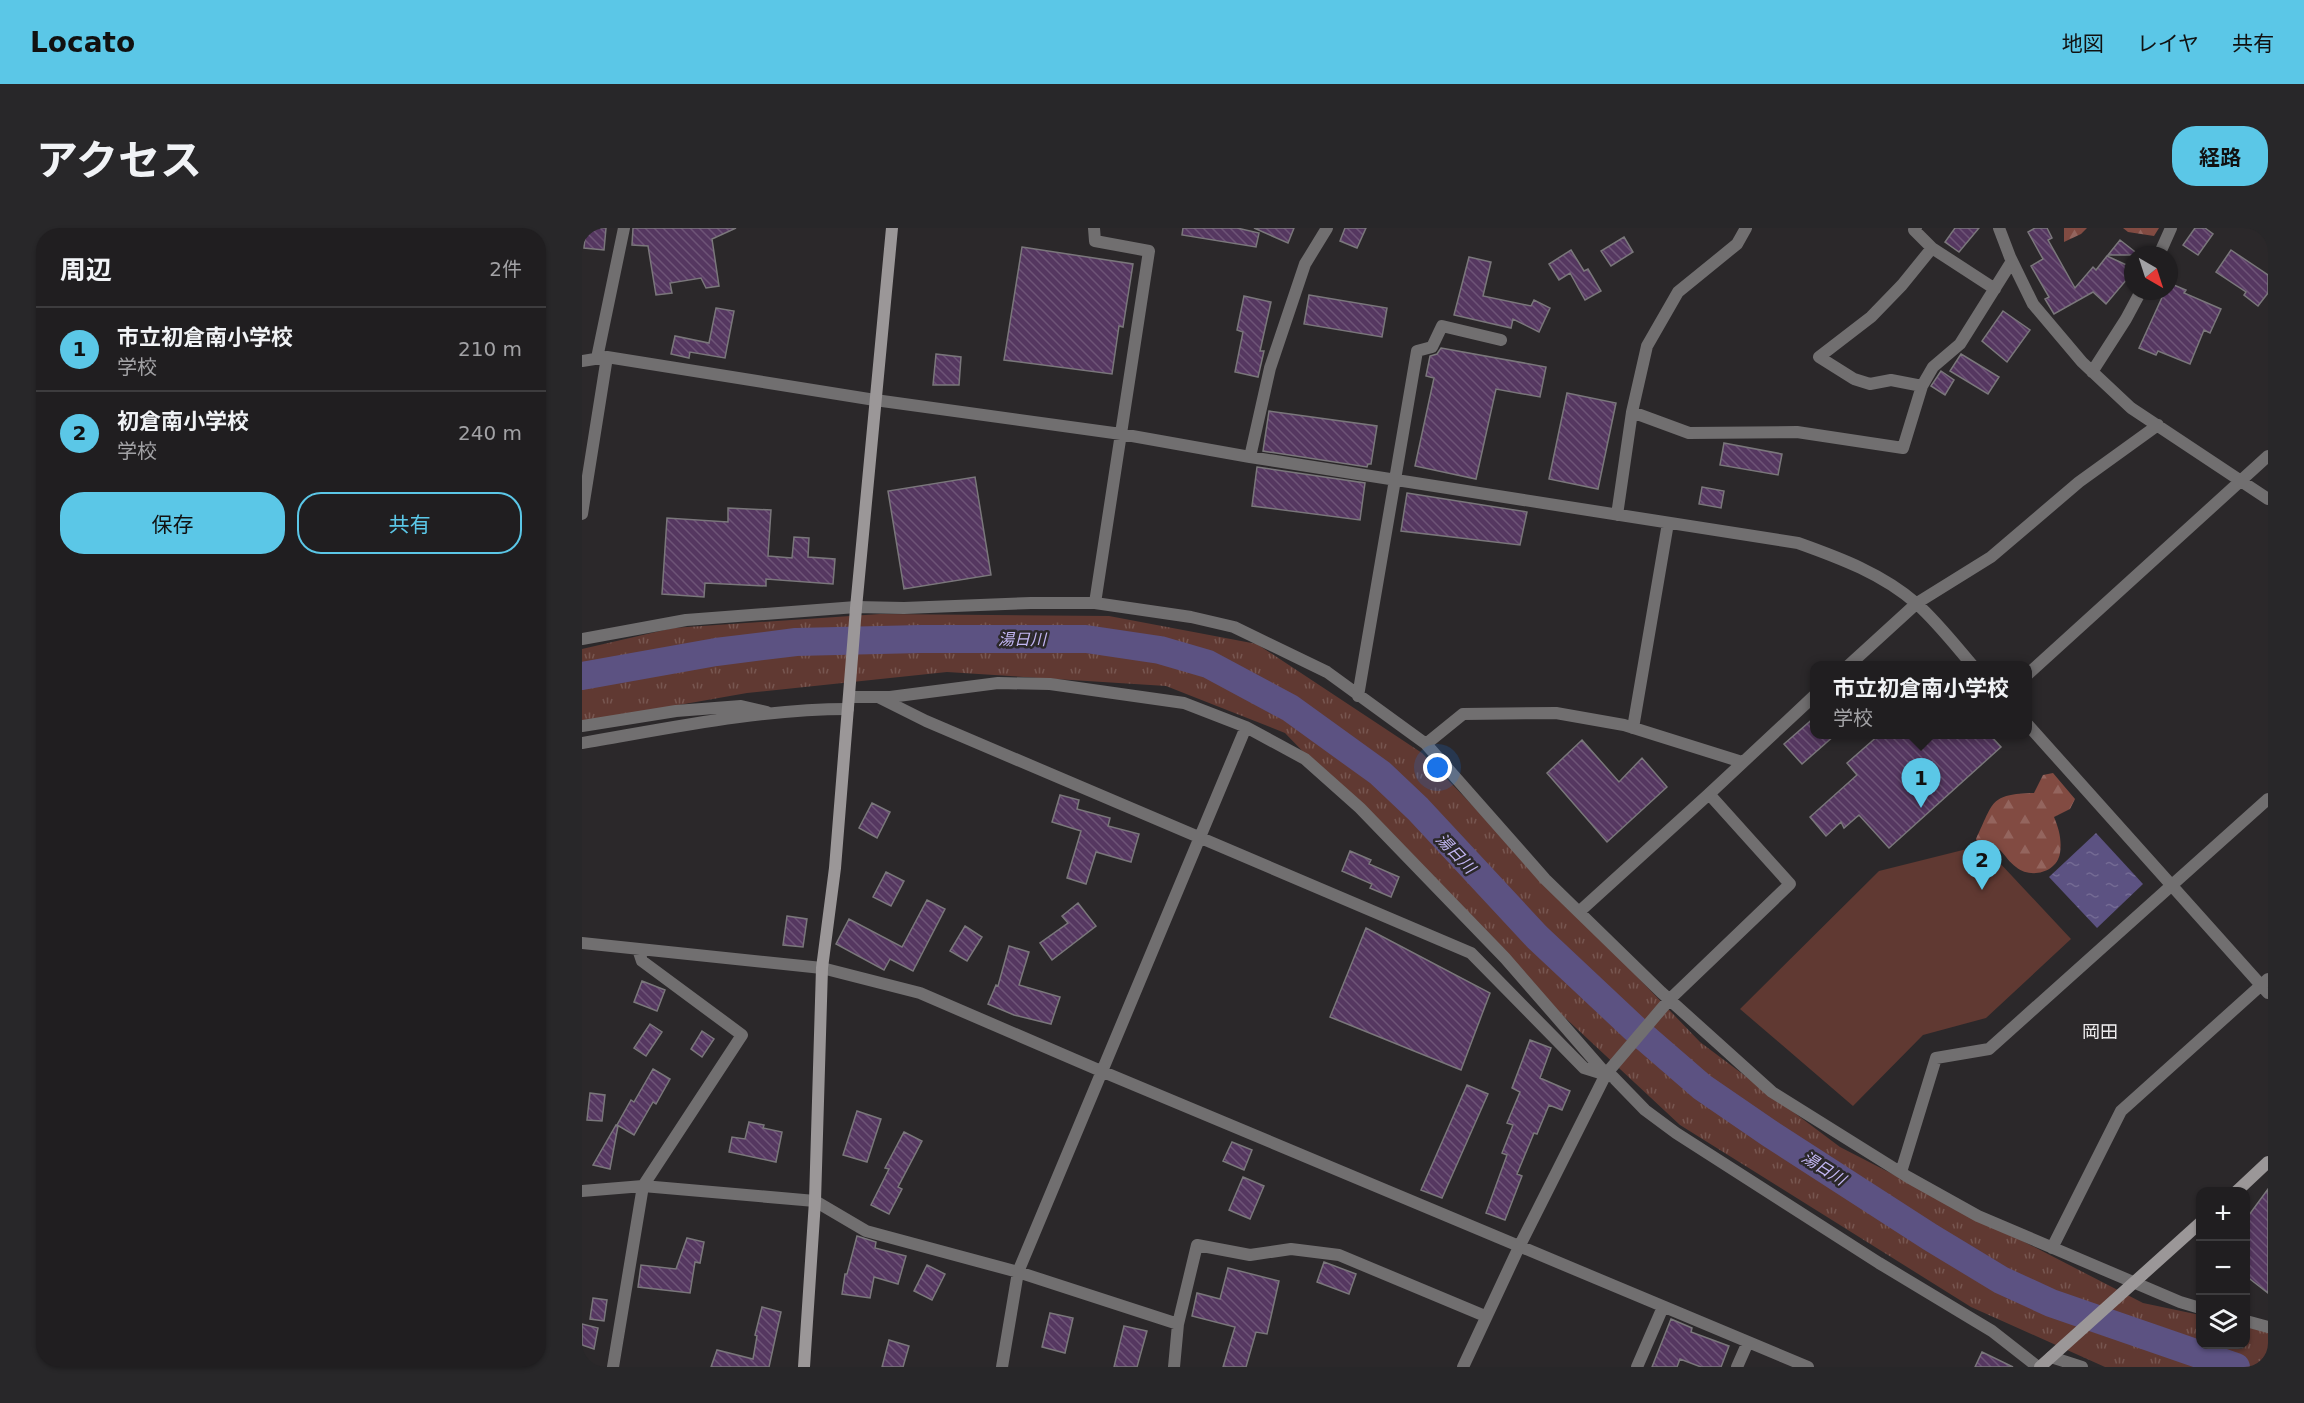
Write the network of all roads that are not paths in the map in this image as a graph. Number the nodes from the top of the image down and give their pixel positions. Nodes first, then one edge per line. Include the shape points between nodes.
1 (624, 228) edge
2 (892, 228) edge
3 (1094, 228) edge
4 (1327, 228) edge
5 (1746, 228) edge
6 (1916, 228) edge
7 (1999, 228) edge
8 (2171, 228) edge
9 (2163, 246) edge
10 (1932, 248) junction
11 (2012, 261) junction
12 (1995, 289) junction
13 (2136, 300) edge
14 (1502, 340) dead end
15 (602, 358) junction
16 (582, 361) edge
17 (2092, 372) junction
18 (1922, 386) junction
19 (875, 400) junction
20 (1632, 412) junction
21 (2158, 425) junction
22 (1121, 434) junction
23 (2268, 456) edge
24 (1250, 457) junction
25 (1395, 480) junction
26 (2242, 481) junction
27 (2268, 499) edge
28 (582, 514) edge
29 (1617, 515) junction
30 (1668, 523) junction
31 (1095, 603) junction
32 (1917, 603) junction
33 (856, 607) junction
34 (582, 639) edge
35 (1853, 661) edge
36 (1969, 661) edge
37 (2032, 670) edge
38 (1358, 696) junction
39 (878, 697) junction
40 (849, 700) junction
41 (1810, 701) edge
42 (774, 714) junction
43 (582, 726) edge
44 (1246, 727) junction
45 (1633, 728) junction
46 (2032, 730) edge
47 (582, 743) edge
48 (1426, 744) junction
49 (1742, 762) junction
50 (1709, 794) junction
51 (2268, 799) edge
52 (1200, 837) junction
53 (2171, 885) junction
54 (1580, 911) junction
55 (582, 943) edge
56 (638, 949) junction
57 (822, 968) junction
58 (2266, 986) edge
59 (1666, 1003) junction
60 (1609, 1070) junction
61 (1101, 1071) junction
62 (2268, 1162) edge
63 (1900, 1172) junction
64 (643, 1186) junction
65 (2240, 1187) edge
66 (582, 1191) edge
67 (815, 1201) junction
68 (2196, 1227) edge
69 (1519, 1247) junction
70 (2052, 1248) junction
71 (1018, 1272) junction
72 (2131, 1285) junction
73 (1663, 1307) junction
74 (2196, 1307) edge
75 (1485, 1316) junction
76 (2250, 1322) edge
77 (1178, 1324) junction
78 (2268, 1327) edge
79 (1748, 1342) junction
80 (2053, 1355) junction
81 (1466, 1366) edge
82 (613, 1367) edge
83 (804, 1367) edge
84 (1002, 1367) edge
85 (1174, 1367) edge
86 (1637, 1367) edge
87 (1737, 1367) edge
88 (1808, 1367) edge
89 (2039, 1367) edge
90 (2082, 1367) edge

1 - 15 street
2 - 19 street
3 - 22 street via 1095,241 1149,251
4 - 24 street via 1305,264 1270,368
5 - 20 street via 1737,244 1678,292 1668,307 1647,346
6 - 10 street via 1919,237
7 - 11 street
8 - 9 street
10 - 12 street
10 - 18 street via 1871,317 1819,357 1854,379 1870,384 1891,380
11 - 12 street
11 - 17 street via 2033,304
12 - 18 street via 1960,345 1933,367
13 - 17 street
14 - 25 street via 1442,327 1432,346 1417,351
15 - 16 street
15 - 19 street
15 - 28 street
17 - 21 street via 2131,408
18 - 20 street via 1903,448 1797,432 1689,433
19 - 22 street
19 - 33 street
20 - 29 street
21 - 26 street
21 - 32 street via 2079,482 1991,557
22 - 24 street
22 - 31 street
23 - 26 street
24 - 25 street
25 - 29 street
25 - 38 street
26 - 27 street
26 - 37 street
29 - 30 street
30 - 32 street via 1798,543 1849,561
30 - 45 street
31 - 33 street
31 - 38 street via 1234,627 1327,672
32 - 35 street
32 - 36 street
33 - 34 street via 686,620
33 - 40 street
38 - 48 street
39 - 40 street
39 - 44 street via 998,683 1050,684 1184,703
39 - 52 street
40 - 42 street via 818,709
40 - 57 street
41 - 49 street
42 - 43 street via 741,706 676,711
42 - 47 street
44 - 52 street
44 - 60 street via 1305,759 1360,808
45 - 48 street via 1556,713 1463,714
45 - 49 street
46 - 53 street
48 - 54 street via 1545,879
49 - 50 street
50 - 54 street
50 - 59 street via 1790,884
51 - 53 street
52 - 60 street via 1471,953 1584,1068
52 - 61 street
53 - 58 street
53 - 63 street via 1989,1048 1936,1058
54 - 59 street
55 - 56 street
56 - 57 street
56 - 64 street via 642,961 742,1035
57 - 61 street via 920,993
57 - 67 street
58 - 70 street via 2121,1111
59 - 60 street
59 - 63 street via 1772,1092
60 - 69 street
60 - 89 street via 1646,1110 1676,1133 1992,1331
61 - 69 street
61 - 71 street
62 - 65 street
63 - 70 street via 1978,1216
64 - 66 street
64 - 67 street
64 - 82 street
67 - 71 street via 866,1231
67 - 83 street
68 - 72 street
69 - 73 street
69 - 75 street
70 - 72 street
71 - 77 street
71 - 84 street
72 - 74 street
72 - 80 street
73 - 79 street
73 - 86 street
75 - 77 street via 1339,1255 1291,1249 1250,1255 1197,1245
75 - 81 street
76 - 78 street
77 - 85 street
79 - 87 street
79 - 88 street
80 - 89 street
80 - 90 street

